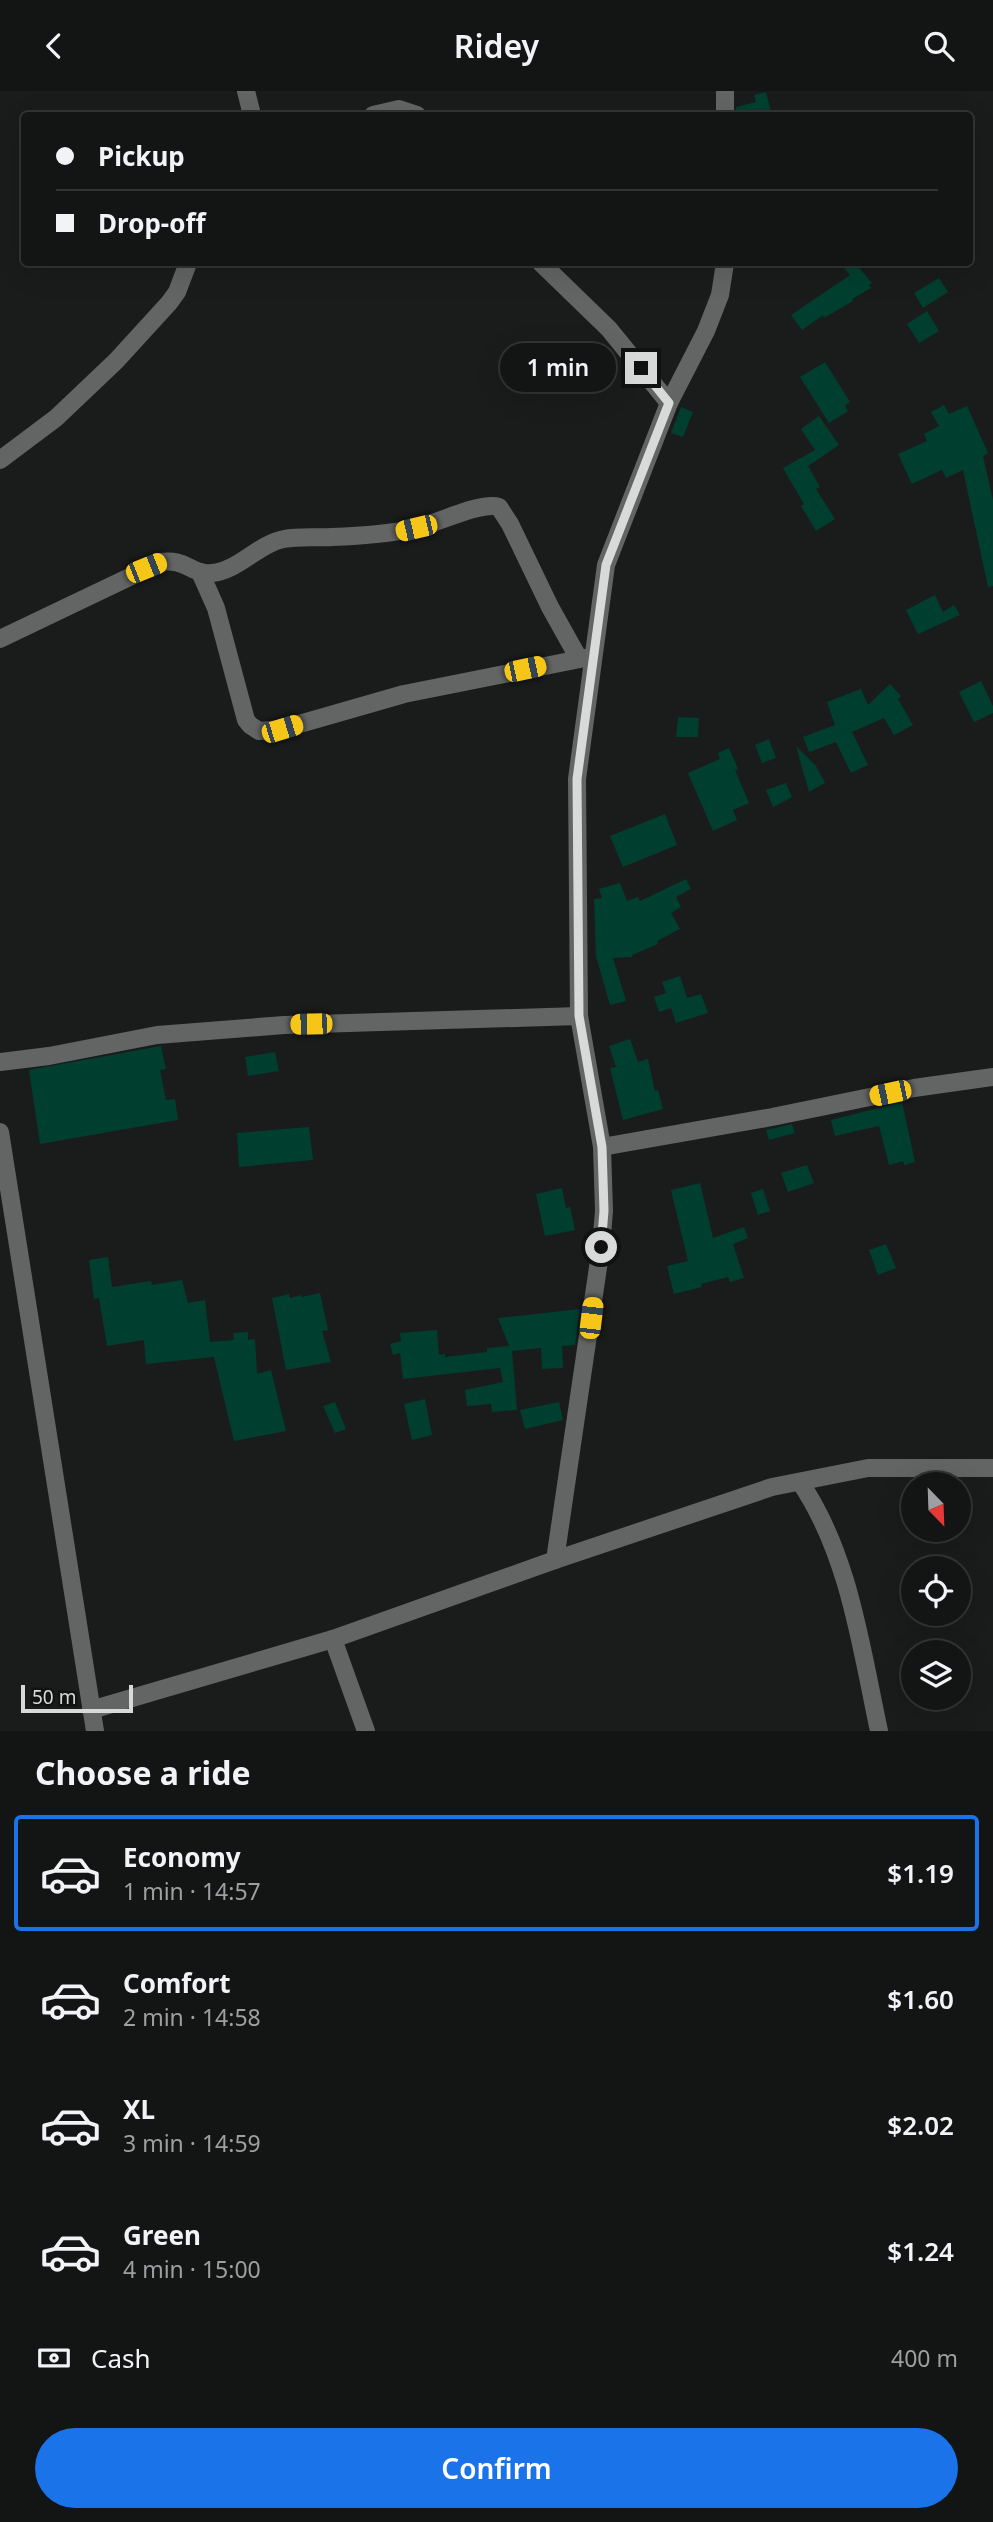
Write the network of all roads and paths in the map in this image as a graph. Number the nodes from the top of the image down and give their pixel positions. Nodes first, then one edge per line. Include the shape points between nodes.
1 (246, 91) edge
2 (725, 91) edge
3 (251, 112) edge
4 (386, 112) edge
5 (408, 112) edge
6 (725, 112) edge
7 (187, 266) edge
8 (544, 266) edge
9 (725, 266) edge
10 (669, 403) junction
11 (0, 460) edge
12 (200, 572) junction
13 (0, 639) edge
14 (586, 658) junction
15 (579, 1016) junction
16 (0, 1062) edge
17 (993, 1077) edge
18 (0, 1132) edge
19 (602, 1147) junction
20 (993, 1468) edge
21 (800, 1482) junction
22 (555, 1560) junction
23 (333, 1639) junction
24 (91, 1710) junction
25 (95, 1731) edge
26 (366, 1731) edge
27 (878, 1731) edge

1 - 3 street
2 - 6 street
4 - 5 street
7 - 11 street via 169,303 116,361 56,418
8 - 10 street via 609,329
9 - 10 street via 720,295 706,331
10 - 14 street via 606,565
12 - 13 street via 179,561 161,562
12 - 14 street via 227,568 286,539 399,532 494,505 510,524 550,607
12 - 14 street via 216,608 246,720 259,731 282,729 404,694
14 - 15 street via 577,779
15 - 16 street via 284,1025 157,1035
15 - 19 street
17 - 19 street
18 - 24 street
19 - 22 street via 601,1247
20 - 21 street via 868,1468
21 - 22 street via 736,1497
21 - 27 street via 827,1527 841,1569
22 - 23 street
23 - 24 street
23 - 26 street
24 - 25 street

